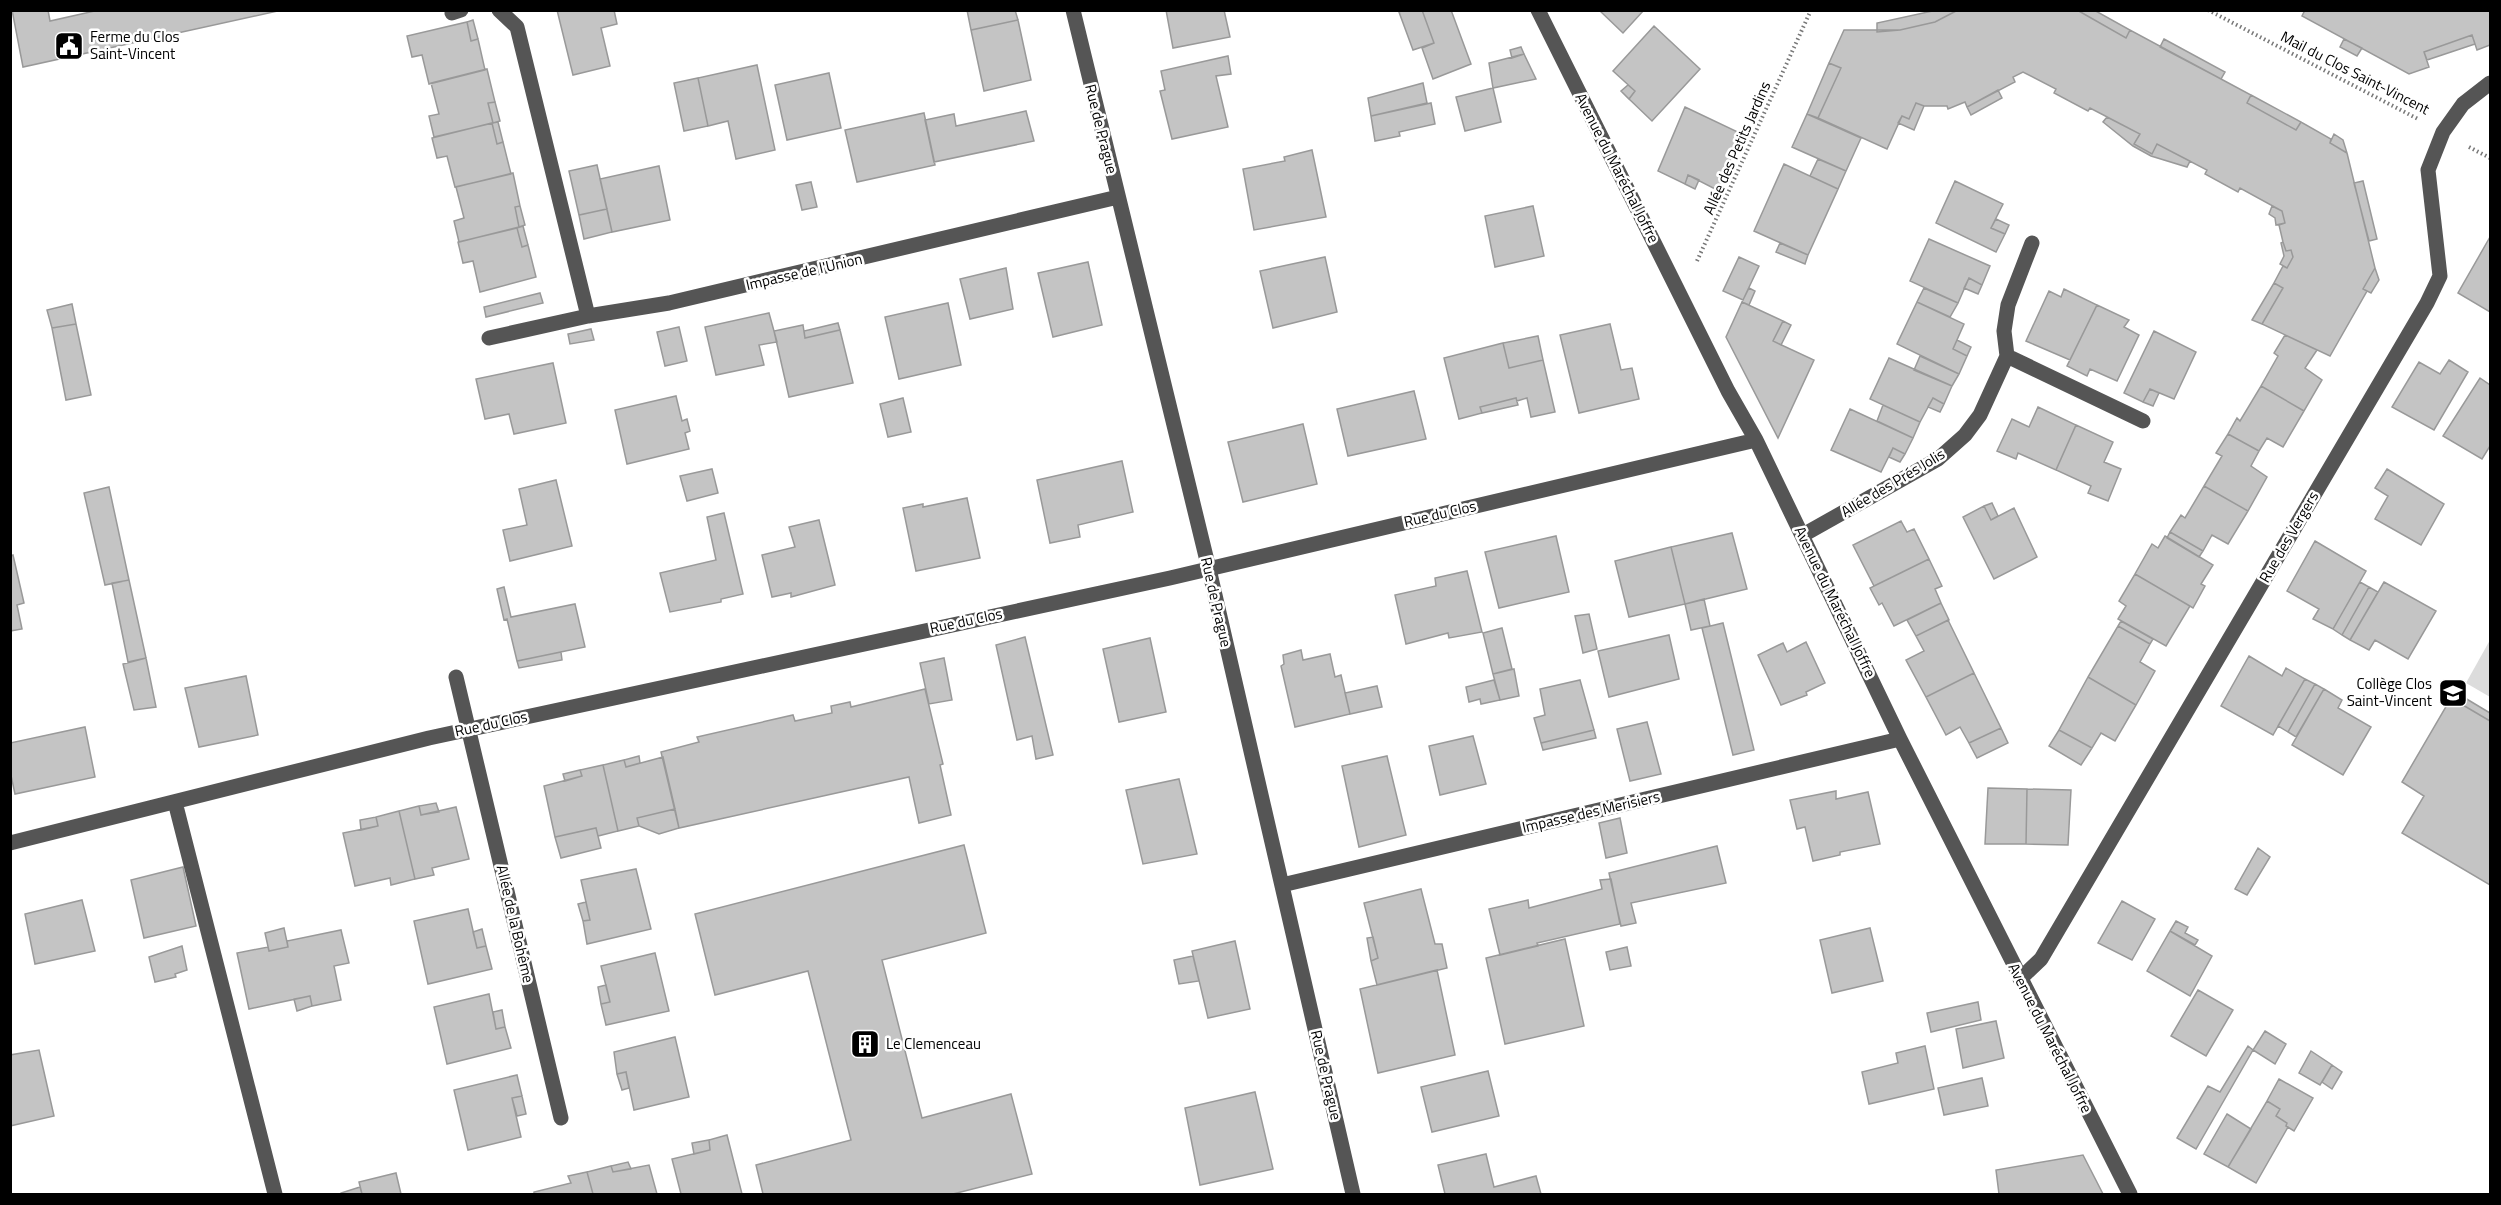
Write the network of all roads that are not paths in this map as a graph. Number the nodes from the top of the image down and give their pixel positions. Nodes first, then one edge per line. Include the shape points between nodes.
1 (499, 10) edge
2 (1072, 10) edge
3 (1538, 10) edge
4 (2490, 83) edge
5 (1118, 197) junction
6 (2032, 243) dead end
7 (588, 316) junction
8 (489, 338) dead end
9 (2007, 356) junction
10 (2143, 421) dead end
11 (1756, 440) junction
12 (1803, 535) junction
13 (1209, 569) junction
14 (456, 677) dead end
15 (469, 729) junction
16 (1900, 739) junction
17 (176, 802) junction
18 (10, 843) edge
19 (1282, 885) junction
20 (2020, 979) junction
21 (561, 1118) dead end
22 (275, 1194) edge
23 (1353, 1194) edge
24 (2130, 1194) edge

1 - 7 street via 517,27
2 - 5 street, Rue de Prague
3 - 11 street, Avenue du Maréchal Joffre
4 - 20 street, Rue des Vergers via 2463,104 2443,132 2428,170 2440,276 2427,303 2041,959
5 - 7 street, Impasse de l'Union via 669,303
5 - 13 street, Rue de Prague
6 - 9 street, Allée des Prés Jolis via 2008,305 2004,331
7 - 8 street, Impasse de l'Union
9 - 10 street
9 - 12 street, Allée des Prés Jolis via 1980,415 1938,459
11 - 12 street, Avenue du Maréchal Joffre
11 - 13 street, Rue du Clos
12 - 16 street, Avenue du Maréchal Joffre
13 - 15 street, Rue du Clos
13 - 19 street, Rue de Prague
14 - 15 street, Allée de la Bohême
15 - 17 street, Rue du Clos
15 - 21 street, Allée de la Bohême
16 - 19 street, Impasse des Merisiers
16 - 20 street, Avenue du Maréchal Joffre
17 - 18 street, Rue du Clos
17 - 22 street
19 - 23 street, Rue de Prague
20 - 24 street, Avenue du Maréchal Joffre

